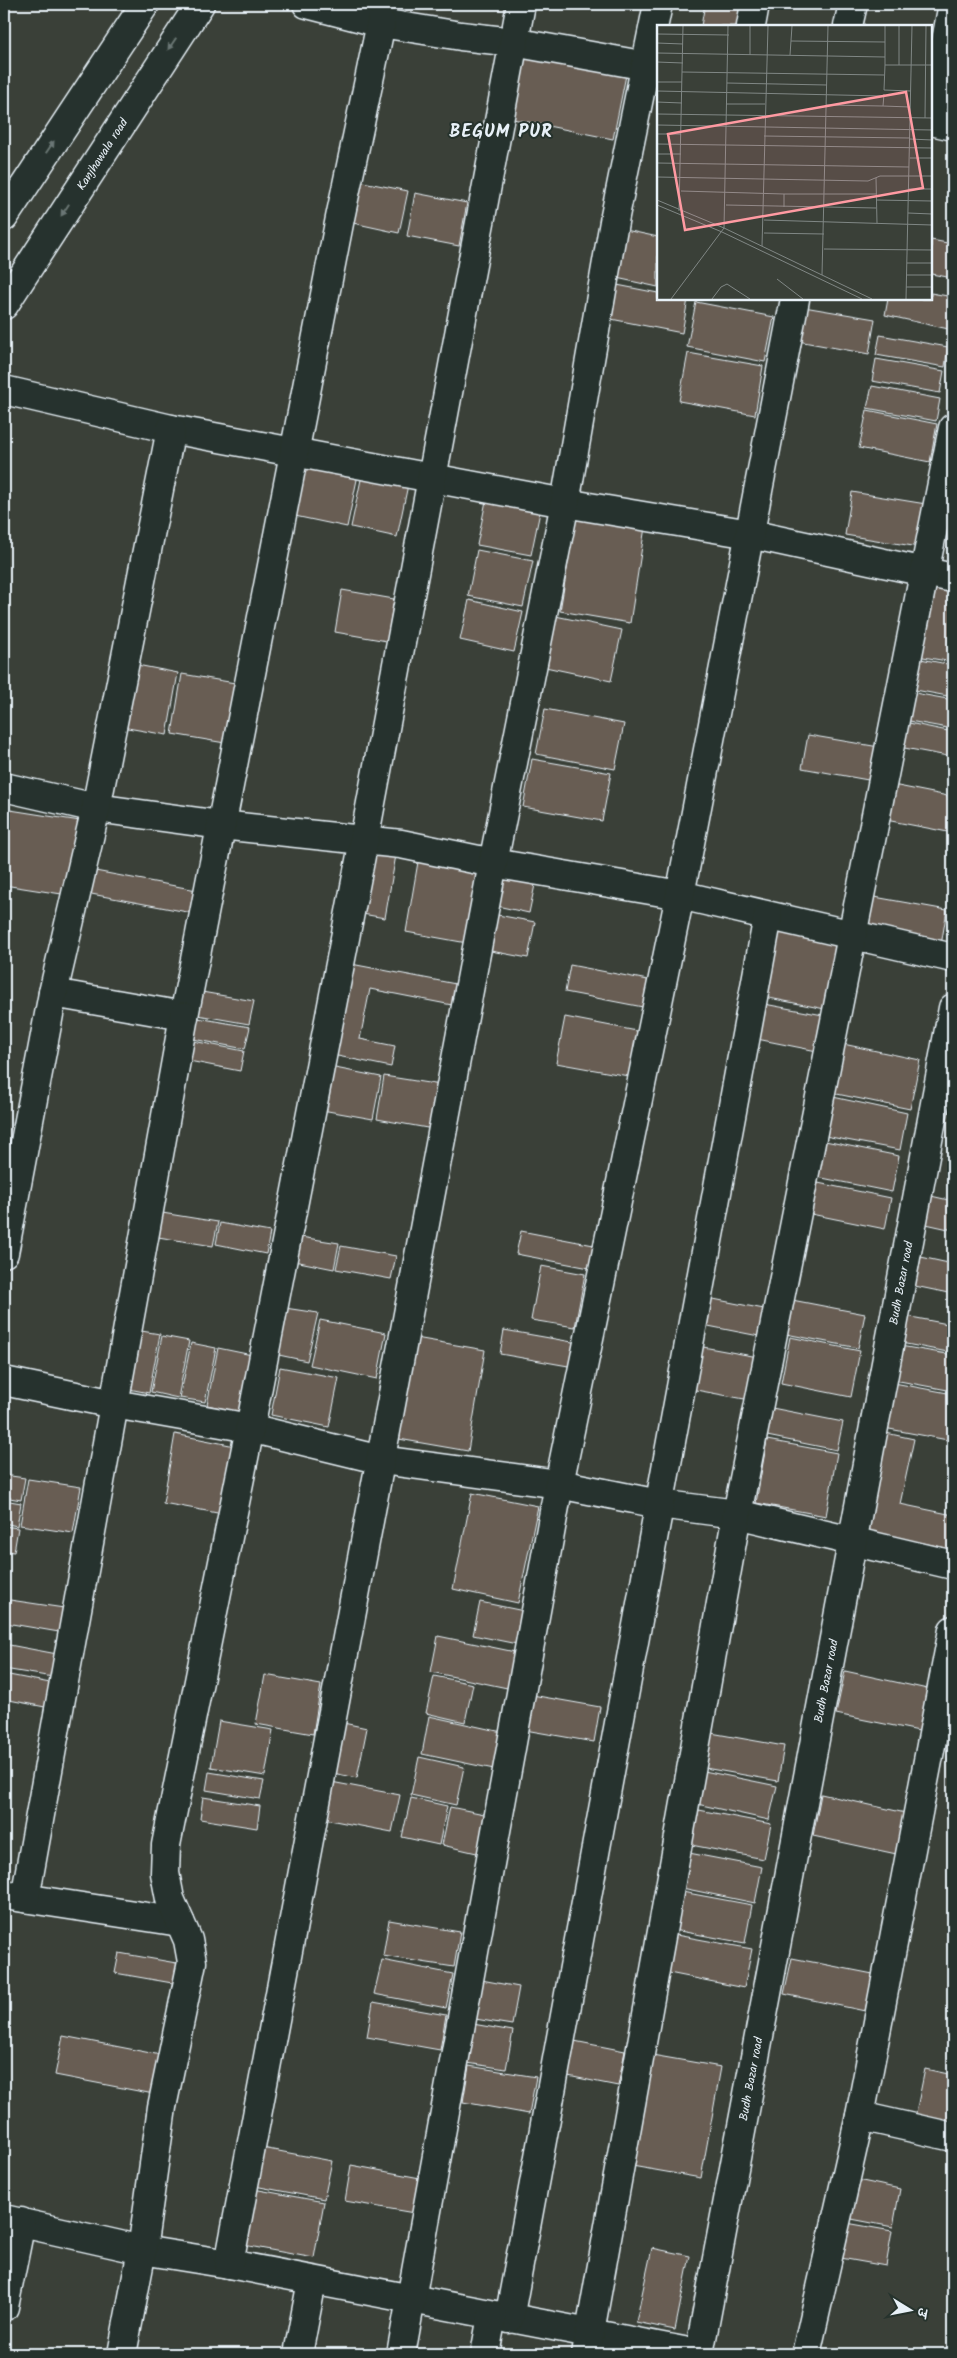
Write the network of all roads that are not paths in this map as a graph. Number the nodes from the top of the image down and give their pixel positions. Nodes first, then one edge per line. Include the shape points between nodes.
1 (145, 4) edge
2 (200, 4) edge
3 (307, 4) edge
4 (521, 4) edge
5 (658, 4) edge
6 (755, 4) edge
7 (853, 4) edge
8 (953, 4) edge
9 (380, 23) junction
10 (751, 25) edge
11 (848, 25) edge
12 (513, 42) junction
13 (651, 66) edge
14 (932, 115) edge
15 (932, 120) edge
16 (953, 126) edge
17 (4, 217) edge
18 (795, 300) edge
19 (4, 306) edge
20 (4, 390) edge
21 (953, 428) edge
22 (171, 429) junction
23 (296, 453) junction
24 (432, 478) junction
25 (565, 503) junction
26 (750, 534) junction
27 (925, 572) junction
28 (953, 578) edge
29 (4, 787) edge
30 (96, 808) junction
31 (221, 825) junction
32 (364, 840) junction
33 (493, 863) junction
34 (680, 895) junction
35 (768, 916) junction
36 (854, 934) junction
37 (953, 958) edge
38 (54, 993) junction
39 (953, 1008) edge
40 (184, 1016) junction
41 (4, 1254) edge
42 (4, 1381) edge
43 (114, 1404) junction
44 (250, 1428) junction
45 (382, 1460) junction
46 (559, 1484) junction
47 (659, 1504) junction
48 (737, 1514) junction
49 (852, 1542) junction
50 (953, 1565) edge
51 (953, 1630) edge
52 (14, 1897) edge
53 (180, 1922) junction
54 (860, 2116) junction
55 (953, 2134) edge
56 (12, 2220) edge
57 (142, 2250) junction
58 (229, 2264) junction
59 (312, 2281) junction
60 (412, 2300) junction
61 (4, 2307) edge
62 (500, 2317) junction
63 (588, 2344) edge
64 (122, 2354) edge
65 (298, 2354) edge
66 (401, 2354) edge
67 (485, 2354) edge
68 (699, 2354) edge
69 (806, 2354) edge

17 -> 1 street
2 -> 19 street, Kanjhawala road
3 - 9 street
4 - 12 street
5 - 13 street
6 - 10 street
7 - 11 street
8 - 14 street
9 - 12 street
9 - 23 street
12 - 13 street
12 - 24 street
13 - 25 street via 596,312
15 - 16 street
18 - 26 street
20 - 22 street
21 - 27 street
22 - 23 street
22 - 30 street
23 - 24 street
23 - 31 street
24 - 25 street
24 - 32 street
25 - 26 street
25 - 33 street
26 - 27 street
26 - 34 street
27 - 28 street
27 - 36 street
29 - 30 street
30 - 31 street
30 - 38 street
31 - 32 street
31 - 40 street
32 - 33 street via 401,844
32 - 44 street
33 - 34 street
33 - 45 street
34 - 35 street
34 - 46 street
35 - 36 street
35 - 47 street
36 - 37 street
36 - 48 street
38 - 40 street
38 - 41 street
39 - 49 street, Budh Bazar road
40 - 43 street
42 - 43 street
43 - 44 street
43 - 52 street
44 - 45 street
44 - 53 street via 166,1845 165,1873 170,1899
45 - 46 street
45 - 58 street
46 - 47 street
46 - 60 street
47 - 48 street
47 - 62 street
48 - 49 street
48 - 63 street
49 - 50 street
49 - 68 street, Budh Bazar road
51 - 54 street
52 - 53 street
53 - 57 street via 192,1962 162,2106
54 - 55 street
54 - 69 street
56 - 57 street
56 - 61 street
57 - 58 street
57 - 64 street
58 - 59 street
59 - 60 street
59 - 65 street
60 - 62 street
60 - 66 street
62 - 63 street
62 - 67 street
63 - 68 street

